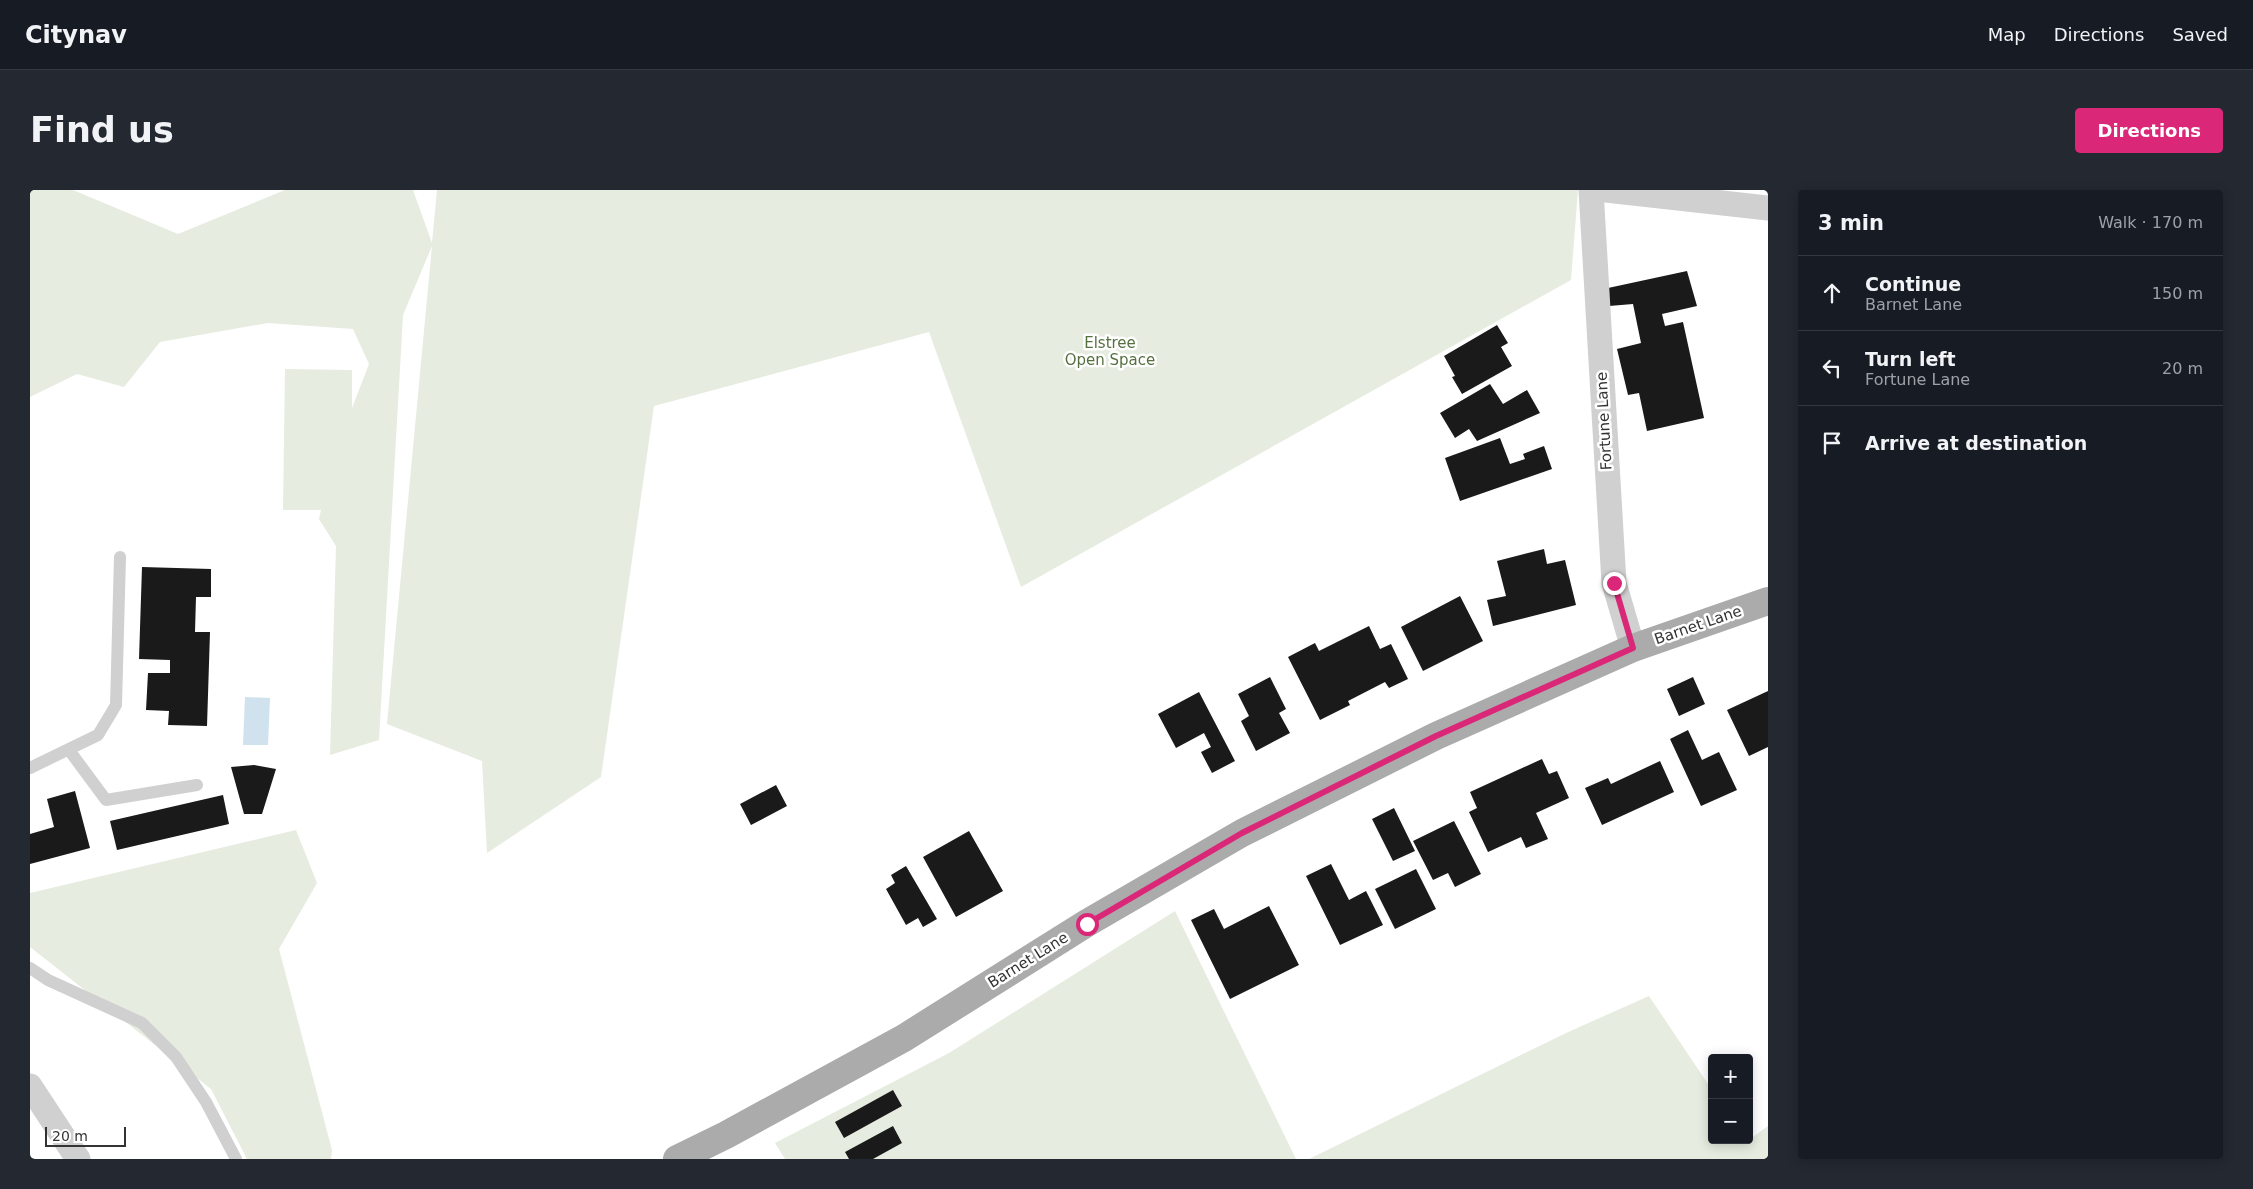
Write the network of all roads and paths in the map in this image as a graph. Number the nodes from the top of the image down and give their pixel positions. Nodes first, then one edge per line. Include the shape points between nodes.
1 (1591, 190) edge
2 (1606, 190) edge
3 (1768, 208) edge
4 (120, 557) dead end
5 (1768, 601) edge
6 (1633, 648) junction
7 (69, 750) junction
8 (30, 768) edge
9 (197, 785) dead end
10 (30, 968) edge
11 (30, 1086) edge
12 (78, 1159) edge
13 (236, 1159) edge
14 (677, 1159) edge

1 - 6 street, Fortune Lane via 1614,583
2 - 3 street
4 - 7 lane via 116,705 98,735
5 - 6 main road, Barnet Lane
6 - 14 main road, Barnet Lane via 1436,736 1242,833 1087,924 904,1038
7 - 8 lane
7 - 9 lane via 106,800
10 - 13 lane via 48,980 142,1023 176,1057 206,1102
11 - 12 street

